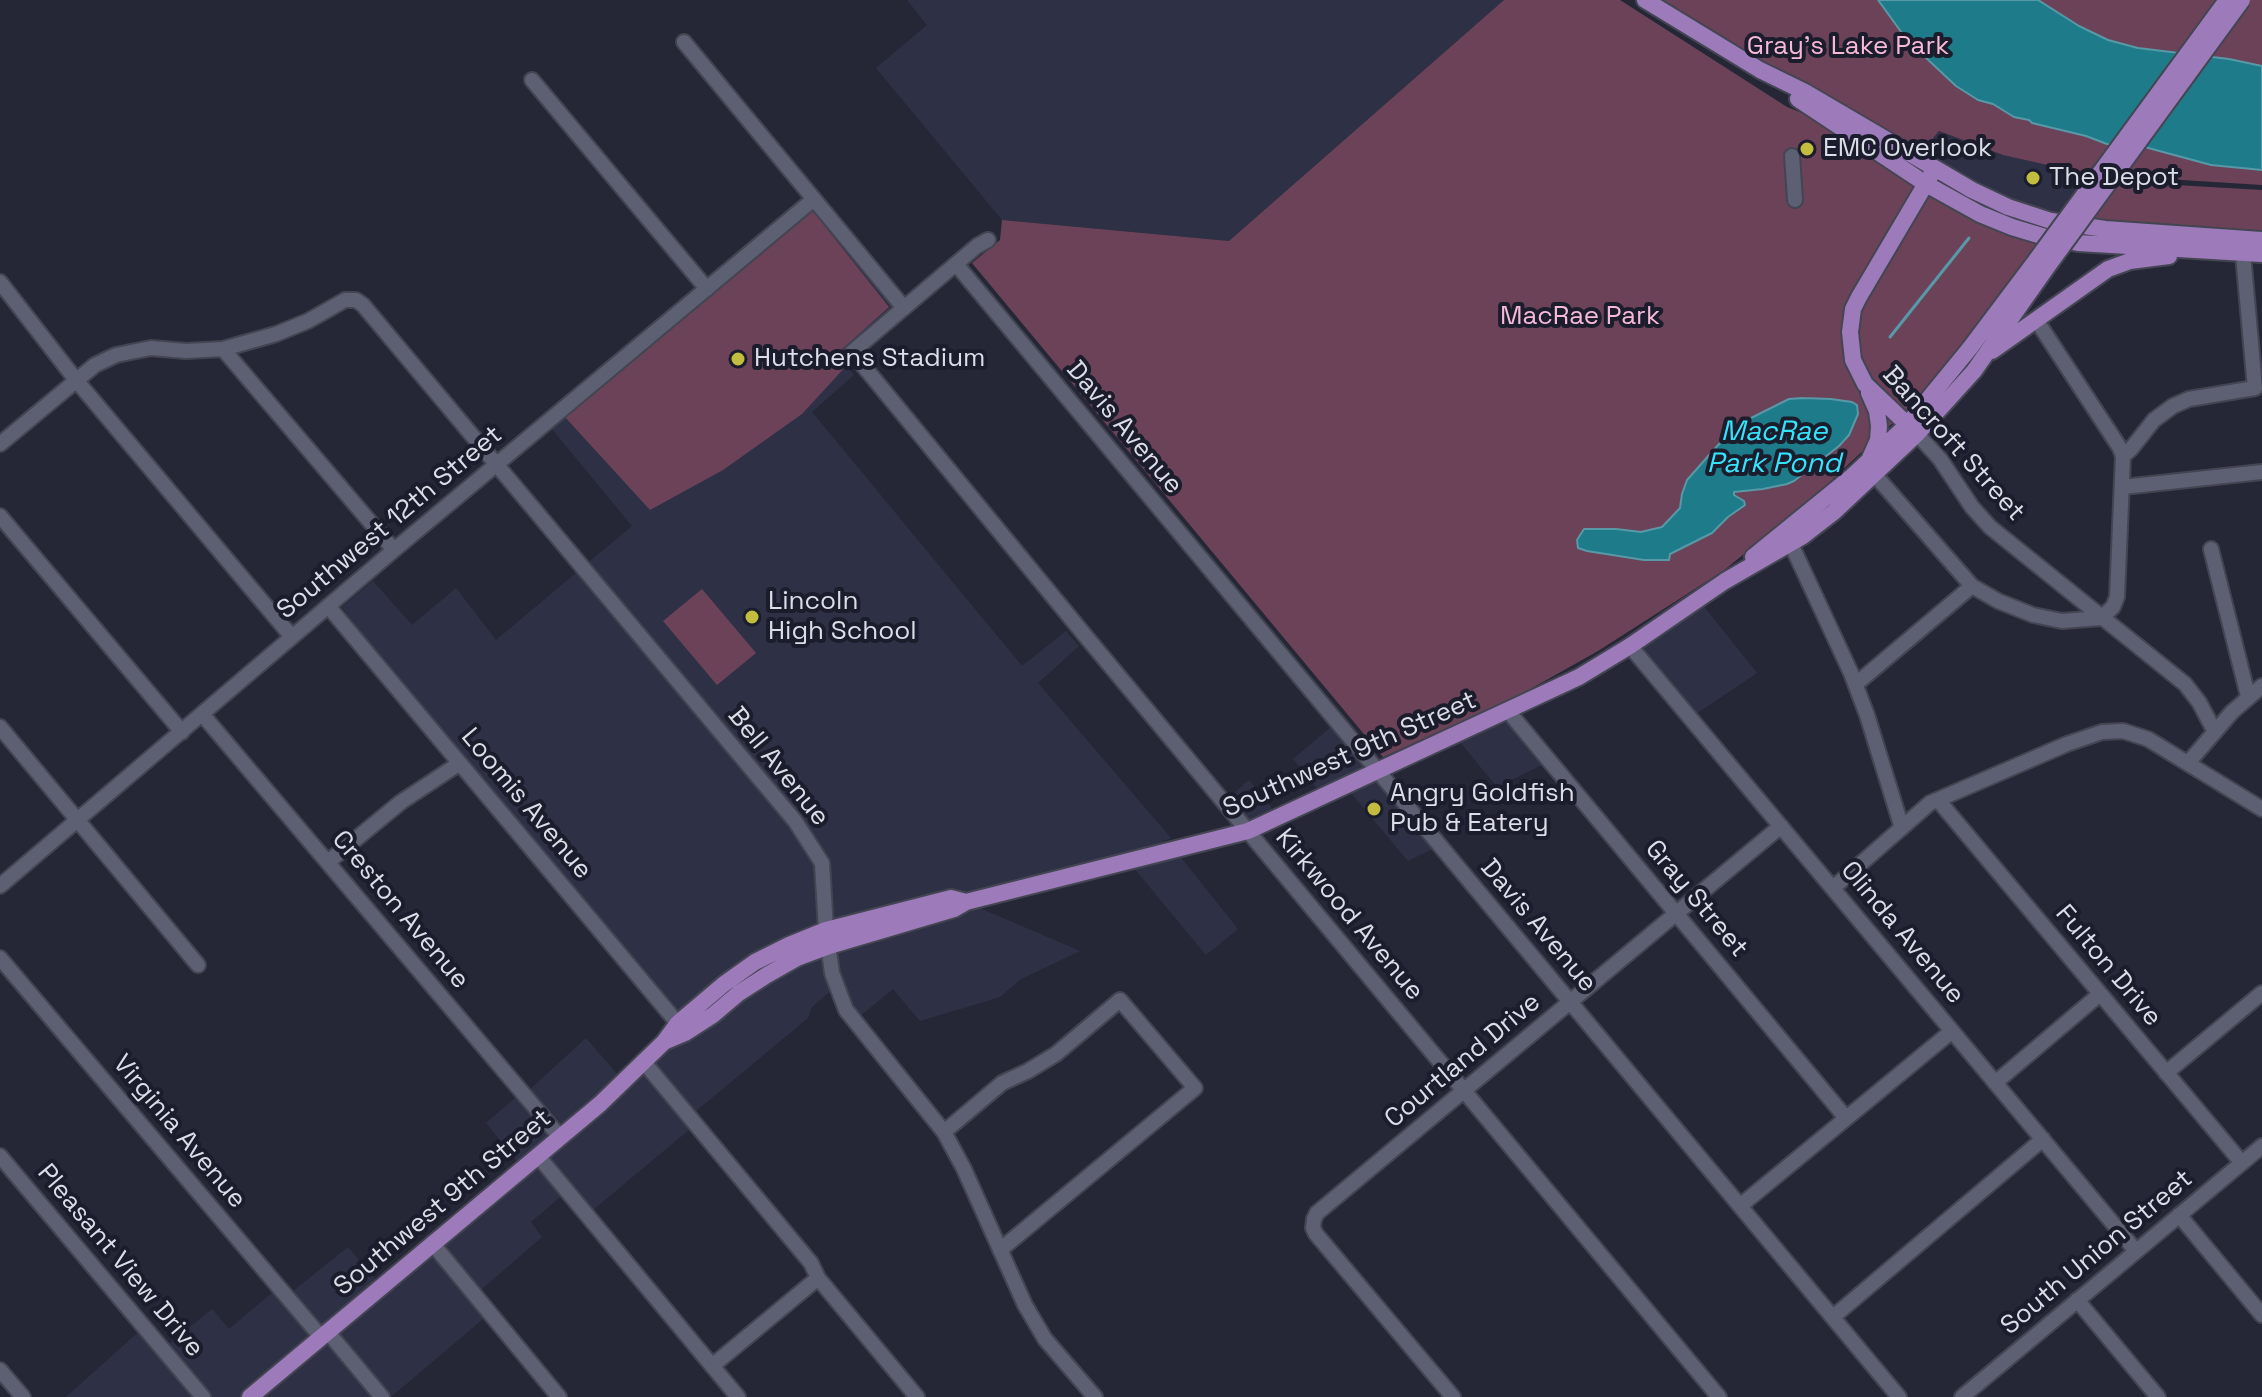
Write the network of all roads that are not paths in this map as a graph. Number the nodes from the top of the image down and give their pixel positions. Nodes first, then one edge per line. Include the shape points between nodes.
1 (1645, 0) edge
2 (2227, 0) edge
3 (2242, 0) edge
4 (684, 42) dead end
5 (1760, 70) junction
6 (532, 80) dead end
7 (1792, 156) dead end
8 (1935, 168) junction
9 (1926, 184) junction
10 (814, 199) junction
11 (1795, 200) dead end
12 (988, 240) dead end
13 (2262, 240) edge
14 (2242, 246) junction
15 (2206, 251) junction
16 (2262, 254) edge
17 (2043, 261) junction
18 (956, 264) junction
19 (0, 282) edge
20 (707, 289) junction
21 (904, 308) junction
22 (2037, 321) junction
23 (223, 349) junction
24 (1982, 360) junction
25 (76, 380) junction
26 (1865, 384) junction
27 (1912, 429) junction
28 (0, 444) edge
29 (2123, 456) junction
30 (496, 465) junction
31 (2262, 472) edge
32 (1875, 475) junction
33 (1850, 478) junction
34 (2123, 487) junction
35 (0, 516) edge
36 (1791, 544) junction
37 (2211, 549) dead end
38 (394, 550) junction
39 (1725, 581) junction
40 (1972, 586) junction
41 (328, 606) junction
42 (2101, 618) junction
43 (292, 637) junction
44 (1630, 646) junction
45 (1856, 684) junction
46 (2262, 686) edge
47 (2248, 696) junction
48 (1508, 711) junction
49 (202, 714) junction
50 (0, 727) edge
51 (182, 732) junction
52 (2215, 732) junction
53 (460, 763) junction
54 (2188, 763) junction
55 (1379, 772) junction
56 (1938, 800) junction
57 (2262, 809) edge
58 (78, 820) junction
59 (1781, 826) junction
60 (1902, 828) junction
61 (1248, 831) junction
62 (328, 862) junction
63 (0, 886) edge
64 (1833, 888) junction
65 (1676, 913) junction
66 (828, 938) junction
67 (0, 958) edge
68 (198, 965) dead end
69 (2262, 993) edge
70 (2100, 994) junction
71 (1571, 1002) junction
72 (682, 1028) junction
73 (1952, 1031) junction
74 (643, 1061) junction
75 (2166, 1073) junction
76 (1995, 1083) junction
77 (1464, 1091) junction
78 (1846, 1118) junction
79 (944, 1132) junction
80 (560, 1137) junction
81 (2043, 1139) junction
82 (2262, 1146) edge
83 (0, 1156) edge
84 (538, 1156) junction
85 (2242, 1163) junction
86 (1740, 1206) junction
87 (2179, 1215) junction
88 (432, 1243) junction
89 (1000, 1250) junction
90 (2136, 1251) junction
91 (818, 1278) junction
92 (2077, 1300) junction
93 (2262, 1315) edge
94 (1833, 1317) junction
95 (324, 1334) junction
96 (712, 1366) junction
97 (0, 1370) edge
98 (23, 1397) edge
99 (203, 1397) edge
100 (250, 1397) edge
101 (382, 1397) edge
102 (559, 1397) edge
103 (738, 1397) edge
104 (917, 1397) edge
105 (1095, 1397) edge
106 (1453, 1397) edge
107 (1719, 1397) edge
108 (1899, 1397) edge
109 (1962, 1397) edge
110 (2158, 1397) edge

1 - 5 main road
2 - 17 main road, Southwest 9th Street, bridge
3 - 17 main road, Southwest 9th Street, bridge
4 - 10 street
5 - 8 main road
5 - 9 main road
6 - 20 street
7 - 11 street
8 - 9 main road, Bancroft Street
8 - 14 main road via 1993,200 2051,221
9 - 15 main road via 1980,214 2045,237
9 - 26 main road, Bancroft Street via 1853,309 1850,342
10 - 20 street, Southwest 12th Street
10 - 21 street
12 - 18 street
13 - 14 main road
14 - 15 main road
14 - 16 main road
14 - 29 street via 2255,388 2173,406
15 - 22 main road via 2108,269
17 - 24 main road, Southwest 9th Street
17 - 27 main road, Southwest 9th Street via 1970,348
18 - 21 street
18 - 55 street, Davis Avenue
19 - 25 street
20 - 30 street, Southwest 12th Street
21 - 61 street, Kirkwood Avenue via 852,352
22 - 24 main road
22 - 29 street
23 - 25 street via 128,352 95,365
23 - 30 street, Bell Avenue via 276,334 345,300 356,300
23 - 38 street
24 - 27 main road, Southwest 9th Street
25 - 28 street
25 - 43 street
26 - 27 main road, Bancroft Street
26 - 33 main road via 1877,411 1878,440 1868,462
27 - 32 main road, Southwest 9th Street
27 - 33 main road, Southwest 9th Street
27 - 42 street, Bancroft Street via 1990,527
29 - 34 street
30 - 38 street, Southwest 12th Street
30 - 66 street, Bell Avenue via 795,821 822,863
31 - 34 street
32 - 36 main road, Southwest 9th Street
32 - 40 street
33 - 39 main road, Southwest 9th Street
34 - 42 street via 2117,597
35 - 51 street
36 - 39 main road, Southwest 9th Street
36 - 45 street
37 - 47 street
38 - 41 street, Southwest 12th Street
39 - 44 main road, Southwest 9th Street
40 - 42 street via 2033,615 2062,621
40 - 45 street
41 - 43 street, Southwest 12th Street
41 - 53 street, Loomis Avenue
42 - 52 street, Bancroft Street via 2185,684
43 - 49 street, Southwest 12th Street
44 - 48 main road, Southwest 9th Street
44 - 59 street, Olinda Avenue
45 - 60 street
46 - 47 street
47 - 52 street
48 - 55 main road, Southwest 9th Street
48 - 65 street, Gray Street
49 - 51 street, Southwest 12th Street
49 - 62 street, Creston Avenue
50 - 58 street
51 - 58 street, Southwest 12th Street
52 - 54 street
53 - 62 street via 401,802
53 - 72 street, Loomis Avenue
54 - 56 street via 2138,734 2102,732
54 - 57 street
55 - 61 main road, Southwest 9th Street
55 - 71 street, Davis Avenue
56 - 60 street
56 - 70 street, Fulton Drive
58 - 63 street, Southwest 12th Street
58 - 68 street
59 - 64 street, Olinda Avenue
59 - 65 street, Courtland Drive
60 - 64 street
61 - 66 main road, Southwest 9th Street via 966,902 951,898
61 - 77 street, Kirkwood Avenue
62 - 80 street, Creston Avenue
64 - 73 street, Olinda Avenue
65 - 71 street, Courtland Drive
65 - 78 street, Gray Street
66 - 72 main road, Southwest 9th Street via 789,945 755,962 724,984
66 - 79 street, Bell Avenue via 836,986 853,1022
67 - 95 street, Virginia Avenue
69 - 75 street
70 - 75 street, Fulton Drive
70 - 76 street
71 - 77 street, Courtland Drive
71 - 86 street, Davis Avenue
72 - 74 main road, Southwest 9th Street
73 - 76 street, Olinda Avenue
73 - 78 street
74 - 80 main road, Southwest 9th Street
74 - 91 street
75 - 85 street, Fulton Drive
76 - 81 street, Olinda Avenue
77 - 106 street, Courtland Drive via 1317,1213 1313,1228
77 - 107 street, Kirkwood Avenue
78 - 86 street
79 - 89 street, Bell Avenue
79 - 89 street via 1002,1083 1056,1054 1120,1000 1195,1088
80 - 84 main road, Southwest 9th Street
81 - 90 street, Olinda Avenue
81 - 94 street
82 - 85 street, South Union Street
83 - 99 street, Pleasant View Drive
84 - 88 main road, Southwest 9th Street
84 - 96 street
85 - 87 street, South Union Street
86 - 94 street, Davis Avenue
87 - 90 street, South Union Street
87 - 93 street
88 - 95 main road, Southwest 9th Street
88 - 102 street
89 - 105 street, Bell Avenue via 1045,1339
90 - 92 street, South Union Street
91 - 96 street
91 - 104 street
92 - 109 street, South Union Street
92 - 110 street
94 - 108 street, Davis Avenue
95 - 100 main road, Southwest 9th Street
95 - 101 street, Virginia Avenue
96 - 103 street
97 - 98 street

